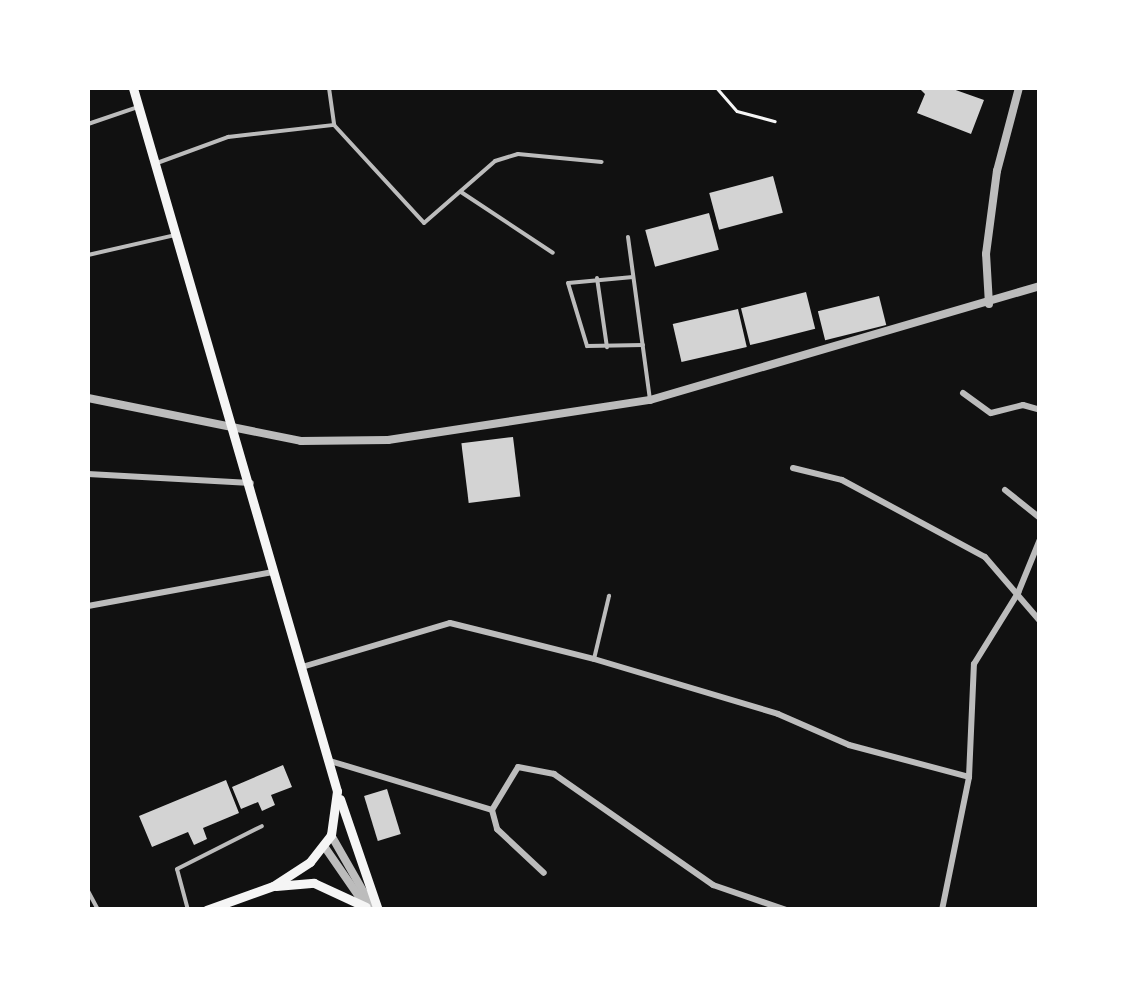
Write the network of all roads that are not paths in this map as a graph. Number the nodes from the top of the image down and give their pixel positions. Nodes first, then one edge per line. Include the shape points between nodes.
1 (133, 88) edge
2 (329, 88) edge
3 (1018, 88) edge
4 (139, 106) junction
5 (88, 124) edge
6 (334, 125) junction
7 (602, 162) dead end
8 (157, 164) junction
9 (461, 192) junction
10 (178, 234) junction
11 (628, 237) dead end
12 (553, 254) dead end
13 (88, 255) edge
14 (633, 277) junction
15 (597, 278) junction
16 (1040, 286) edge
17 (988, 304) junction
18 (642, 346) junction
19 (606, 348) junction
20 (963, 393) dead end
21 (88, 398) edge
22 (650, 400) junction
23 (1040, 410) edge
24 (236, 430) junction
25 (793, 468) dead end
26 (88, 474) edge
27 (251, 483) junction
28 (1005, 490) dead end
29 (1040, 518) edge
30 (1040, 539) edge
31 (277, 572) junction
32 (1018, 593) junction
33 (609, 596) dead end
34 (88, 606) edge
35 (1040, 621) edge
36 (594, 659) junction
37 (302, 666) junction
38 (330, 761) junction
39 (969, 777) junction
40 (337, 791) junction
41 (492, 810) junction
42 (262, 826) dead end
43 (331, 835) junction
44 (324, 846) junction
45 (544, 874) dead end
46 (273, 886) junction
47 (88, 890) edge
48 (372, 909) edge
49 (98, 910) edge
50 (188, 910) edge
51 (206, 910) edge
52 (786, 910) edge
53 (942, 910) edge

1 - 4 main road
2 - 6 lane
3 - 17 street via 997,170 986,254
4 - 5 lane
4 - 8 main road
6 - 8 lane via 228,137
6 - 9 lane via 418,220 430,221
7 - 9 lane via 518,154 494,161
8 - 10 main road
9 - 12 lane
10 - 13 lane
10 - 24 main road
11 - 14 lane
14 - 15 lane
14 - 18 lane
15 - 19 lane
15 - 19 lane via 568,283 581,341
16 - 17 street
17 - 22 street
18 - 19 lane
18 - 22 lane
20 - 23 street via 991,413 1023,405
21 - 24 street
22 - 24 street via 388,440 301,442
24 - 27 main road
25 - 32 street via 842,480 985,556
26 - 27 street
27 - 31 main road
28 - 29 street
30 - 32 street
31 - 34 street
31 - 37 main road
32 - 35 street
32 - 39 street via 974,664
33 - 36 lane
36 - 37 street via 450,623
36 - 39 street via 778,714 866,750
37 - 38 main road
38 - 40 main road
38 - 41 street
39 - 53 street
40 - 43 main road
40 - 48 main road
41 - 45 street via 498,829
41 - 52 street via 518,767 554,774 713,885
42 - 50 lane via 177,869
43 - 44 main road
43 - 48 street
44 - 46 main road
44 - 48 street
46 - 48 main road via 314,883
46 - 51 main road
47 - 49 lane

